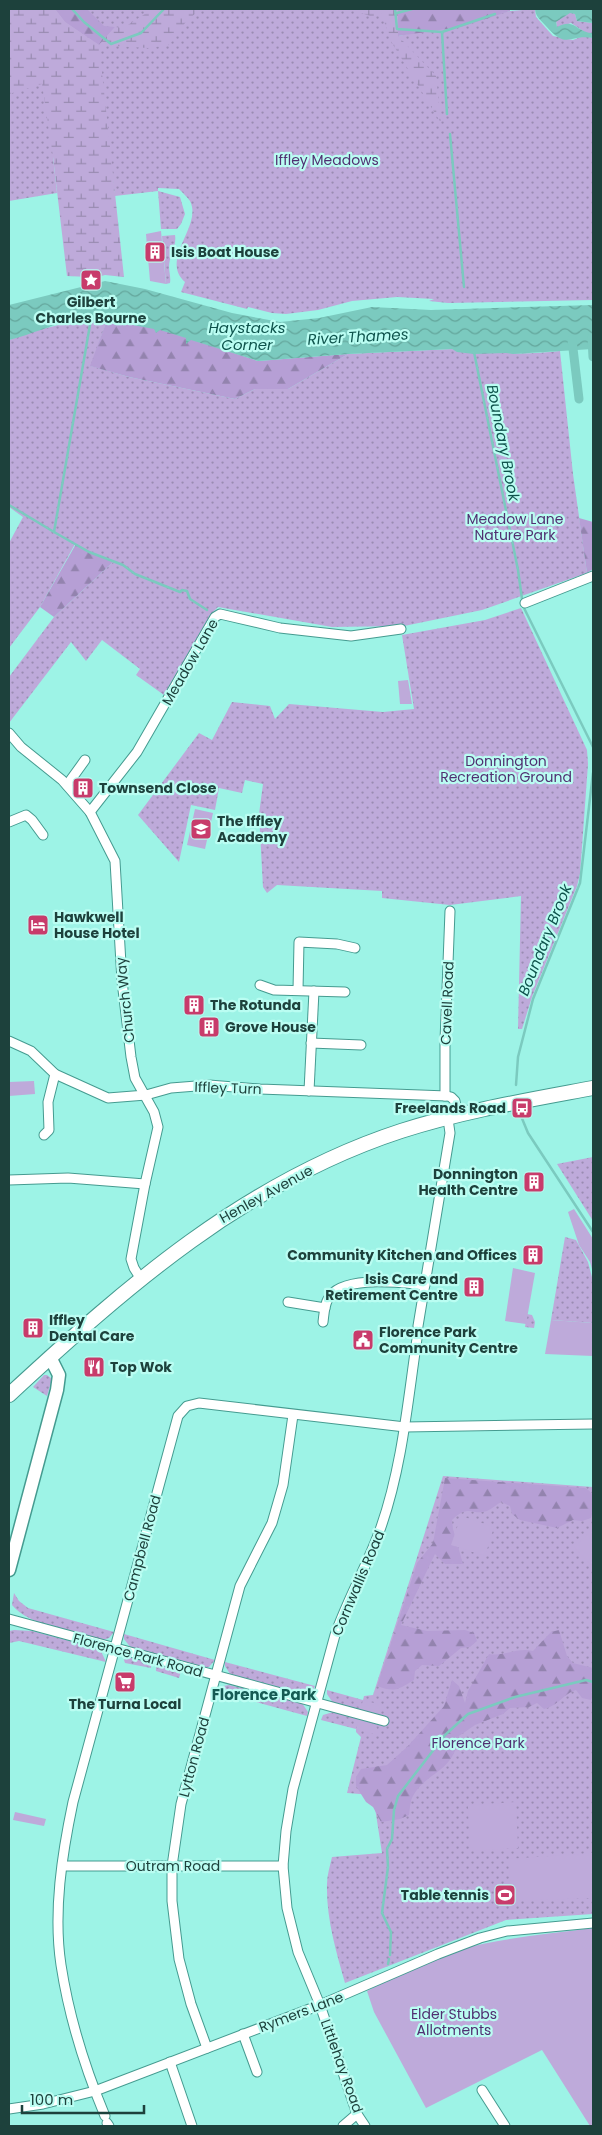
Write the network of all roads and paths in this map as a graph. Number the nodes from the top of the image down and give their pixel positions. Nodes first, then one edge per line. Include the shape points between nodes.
1 (593, 576) edge
2 (525, 603) dead end
3 (401, 629) dead end
4 (9, 733) edge
5 (85, 760) dead end
6 (67, 785) junction
7 (90, 812) junction
8 (9, 822) edge
9 (43, 834) dead end
10 (450, 911) dead end
11 (355, 948) dead end
12 (260, 985) dead end
13 (298, 990) junction
14 (314, 991) junction
15 (345, 992) dead end
16 (9, 1041) edge
17 (311, 1044) junction
18 (361, 1046) dead end
19 (55, 1074) junction
20 (593, 1088) edge
21 (309, 1090) junction
22 (146, 1094) junction
23 (445, 1096) junction
24 (453, 1118) junction
25 (44, 1134) dead end
26 (9, 1180) edge
27 (145, 1184) junction
28 (142, 1279) junction
29 (425, 1285) junction
30 (288, 1302) dead end
31 (325, 1308) junction
32 (323, 1322) dead end
33 (50, 1357) junction
34 (9, 1395) edge
35 (293, 1415) junction
36 (593, 1424) edge
37 (405, 1427) junction
38 (9, 1570) edge
39 (9, 1620) edge
40 (115, 1649) junction
41 (216, 1676) junction
42 (316, 1703) junction
43 (384, 1721) dead end
44 (63, 1866) junction
45 (172, 1866) junction
46 (283, 1866) junction
47 (593, 1923) edge
48 (320, 2005) junction
49 (243, 2034) junction
50 (208, 2048) junction
51 (170, 2062) junction
52 (257, 2072) dead end
53 (94, 2090) junction
54 (482, 2090) dead end
55 (9, 2109) edge
56 (358, 2114) junction
57 (107, 2122) edge
58 (192, 2126) edge
59 (343, 2126) edge
60 (365, 2126) edge
61 (505, 2126) edge

1 - 2 street
3 - 7 street, Meadow Lane via 351,636 280,628 220,614 215,617 137,752
4 - 6 street, Church Way
5 - 6 street
6 - 7 street, Church Way
7 - 22 street, Church Way via 114,861 131,1057 135,1078
8 - 9 street via 26,815
10 - 23 street, Cavell Road
11 - 13 street via 299,942
12 - 13 street via 267,989
13 - 14 street
14 - 15 street
14 - 17 street
16 - 19 street, Iffley Turn via 31,1051
17 - 18 street
17 - 21 street
19 - 22 street, Iffley Turn via 108,1098
19 - 25 street via 48,1102 49,1130
20 - 24 main road, Henley Avenue
21 - 22 street, Iffley Turn via 209,1085
21 - 23 street, Iffley Turn
22 - 27 street via 158,1127
23 - 24 street via 455,1101
24 - 28 main road, Henley Avenue via 377,1140 302,1172 210,1226
24 - 29 street, Cornwallis Road
26 - 27 street via 68,1178
27 - 28 street via 131,1259
28 - 33 main road, Henley Avenue
29 - 31 street via 391,1282 343,1287 328,1299
29 - 37 street, Cornwallis Road
30 - 31 street
31 - 32 street
33 - 34 main road, Henley Avenue
33 - 38 main road via 58,1370 58,1385
35 - 37 street, Campbell Road
35 - 40 street, Campbell Road via 199,1403 187,1406 178,1416
35 - 41 street, Lytton Road via 283,1485 272,1523 240,1586
36 - 37 street, Campbell Road
37 - 42 street, Cornwallis Road via 393,1490 365,1568 342,1614
39 - 40 street, Florence Park Road
40 - 41 street, Florence Park Road
40 - 44 street, Campbell Road via 73,1802
41 - 42 street, Florence Park Road
41 - 45 street, Lytton Road via 181,1804
42 - 43 street, Florence Park Road
42 - 46 street, Cornwallis Road via 293,1789
44 - 45 street, Outram Road
44 - 53 street, Campbell Road via 58,1915 61,1965 75,2029
45 - 46 street, Outram Road
45 - 50 street, Lytton Road via 172,1901 179,1959 191,2004
46 - 48 street, Cornwallis Road via 287,1908 298,1952
47 - 48 street, Rymers Lane via 508,1931 480,1938
48 - 49 street, Rymers Lane
48 - 56 street, Littlehay Road
49 - 50 street, Rymers Lane
49 - 52 street
50 - 51 street, Rymers Lane
51 - 53 street, Rymers Lane
51 - 58 street
53 - 55 street, Rymers Lane via 43,2104
53 - 57 street, Campbell Road
54 - 61 street
56 - 59 street
56 - 60 street, Littlehay Road

